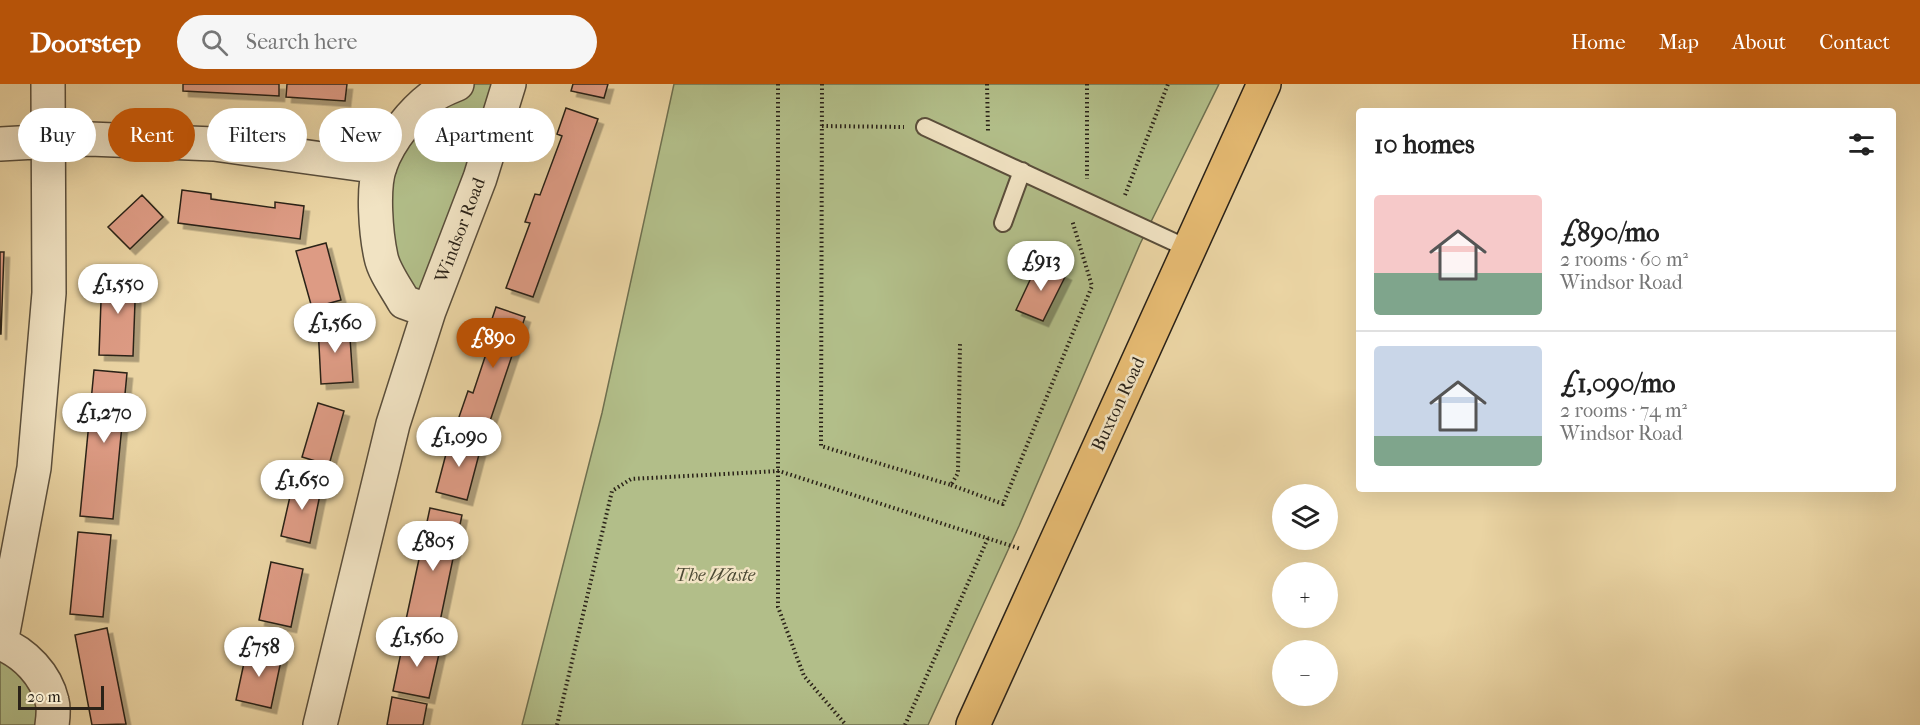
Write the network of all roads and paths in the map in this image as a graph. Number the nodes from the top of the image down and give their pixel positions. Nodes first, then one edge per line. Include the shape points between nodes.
1 (48, 84) edge
2 (457, 84) edge
3 (509, 84) edge
4 (778, 84) edge
5 (822, 84) edge
6 (987, 84) edge
7 (1087, 84) edge
8 (1168, 84) edge
9 (1264, 84) edge
10 (48, 108) edge
11 (822, 126) junction
12 (926, 127) joint
13 (96, 139) edge
14 (18, 143) edge
15 (0, 144) edge
16 (988, 156) junction
17 (49, 162) edge
18 (380, 167) junction
19 (1022, 171) junction
20 (1064, 191) junction
21 (1088, 202) junction
22 (1117, 215) junction
23 (1003, 222) dead end
24 (1189, 249) junction
25 (429, 310) junction
26 (960, 344) dead end
27 (779, 471) junction
28 (951, 485) junction
29 (988, 538) junction
30 (1048, 558) junction
31 (1, 643) edge
32 (52, 725) edge
33 (320, 725) edge
34 (557, 725) edge
35 (846, 725) edge
36 (905, 725) edge
37 (973, 725) edge

1 - 10 street
2 - 18 street via 436,94 411,117 393,139
3 - 25 street, Windsor Road via 480,178
4 - 27 path
5 - 11 path
6 - 16 path
7 - 21 path
8 - 22 path
9 - 24 highway, Buxton Road
11 - 12 path
11 - 28 path via 821,446
12 - 16 lane
13 - 18 street via 214,144
14 - 15 street
16 - 19 lane
17 - 31 street via 50,293 34,468
18 - 25 street via 376,213 381,260 404,302
19 - 20 lane
19 - 23 lane
20 - 21 lane
20 - 28 path via 1092,286 1003,504
21 - 22 lane
22 - 24 lane
24 - 30 highway, Buxton Road
25 - 33 street, Windsor Road via 393,424
26 - 28 path via 958,473
27 - 29 path
27 - 34 path via 631,479 612,491
27 - 35 path via 778,608 804,676
29 - 30 path
29 - 36 path
30 - 37 highway, Buxton Road
31 - 32 street via 30,661 43,678 53,703

